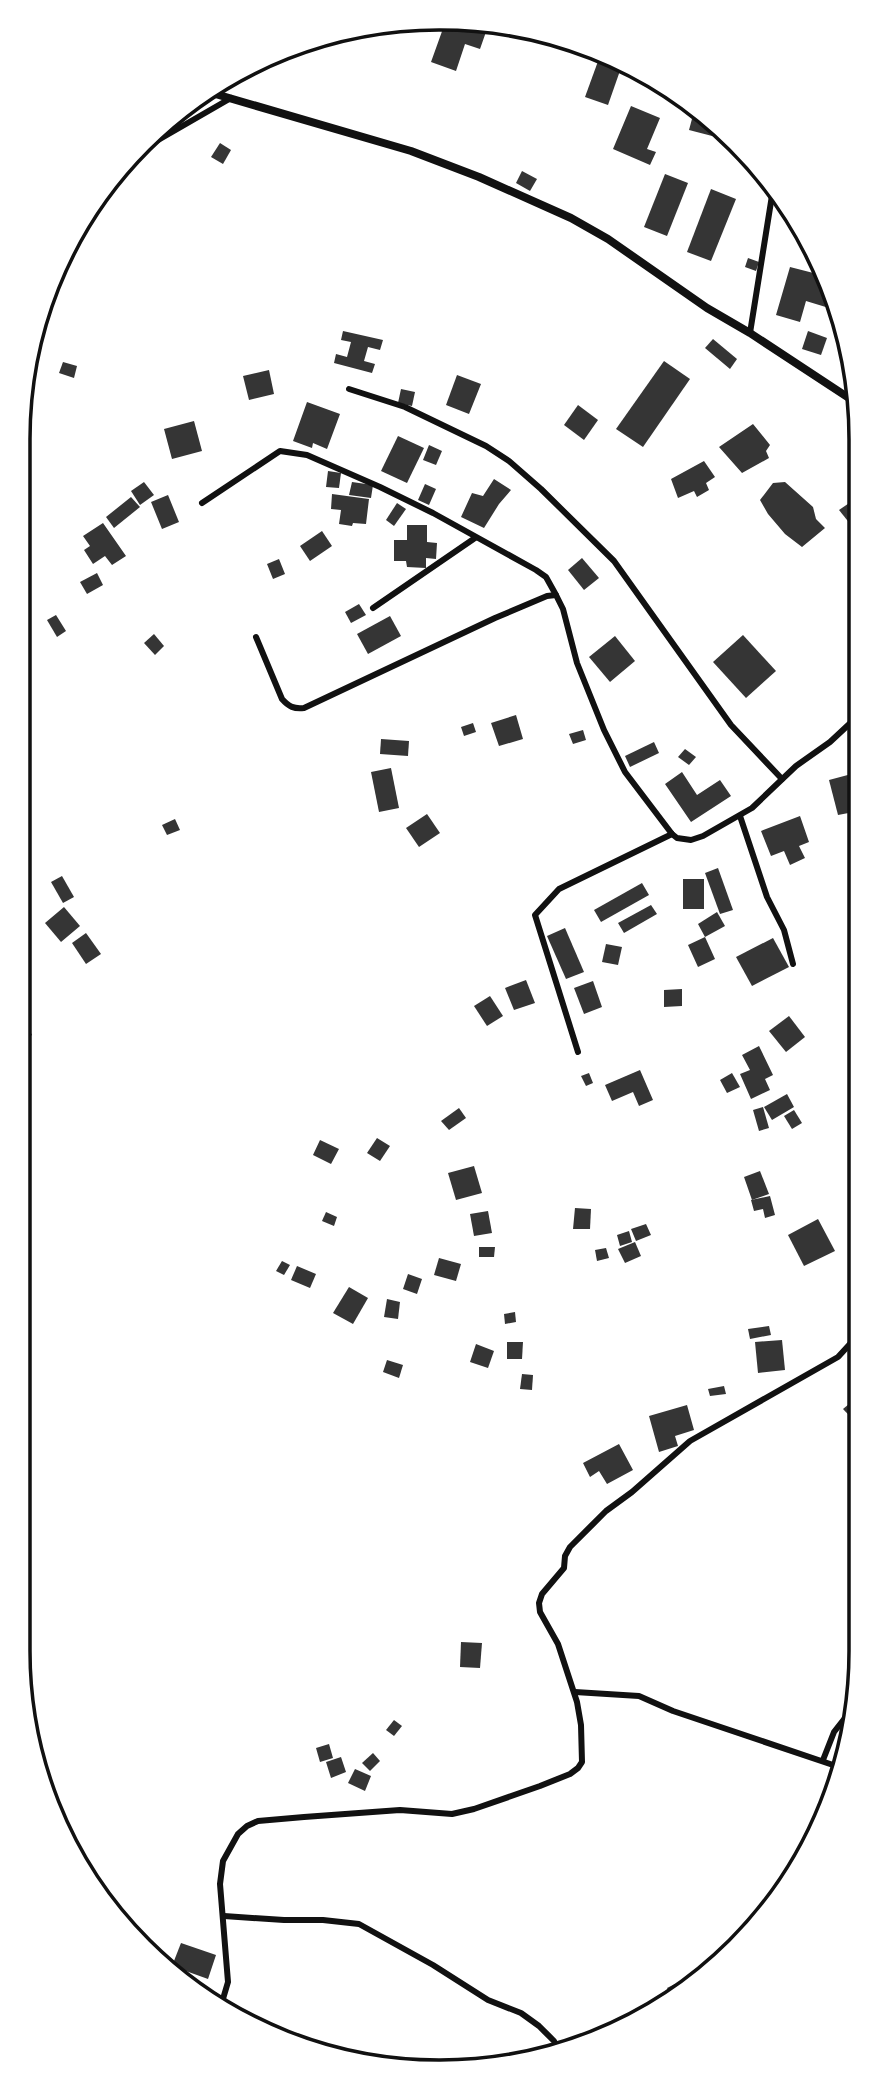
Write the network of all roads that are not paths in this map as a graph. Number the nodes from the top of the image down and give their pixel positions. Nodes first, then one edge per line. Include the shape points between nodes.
1 (219, 95) edge
2 (232, 98) junction
3 (162, 138) edge
4 (771, 199) edge
5 (750, 333) junction
6 (349, 389) dead end
7 (847, 397) edge
8 (202, 503) dead end
9 (475, 538) junction
10 (556, 595) junction
11 (373, 608) dead end
12 (256, 637) dead end
13 (849, 725) edge
14 (782, 779) junction
15 (740, 816) junction
16 (672, 834) junction
17 (793, 964) dead end
18 (578, 1052) dead end
19 (849, 1345) edge
20 (575, 1692) junction
21 (843, 1721) edge
22 (823, 1760) junction
23 (833, 1764) edge
24 (224, 1916) junction
25 (223, 1998) edge
26 (555, 2043) edge

1 - 2 street
2 - 3 street
2 - 5 street via 411,151 527,197 608,239
4 - 5 street
5 - 7 street
6 - 14 street via 405,407 486,446 541,489 614,561 732,725
8 - 9 street via 269,457 289,452 307,455 380,487
9 - 10 street via 546,577
9 - 11 street
10 - 12 street via 495,618 304,709 282,699
10 - 16 street via 604,730 625,772
13 - 14 street
14 - 15 street
15 - 16 street via 691,840
15 - 17 street
16 - 18 street via 559,889 535,915
19 - 20 street via 838,1357 690,1441 570,1547 565,1568 539,1603
20 - 22 street via 639,1696
20 - 24 street via 582,1762 570,1774 452,1814 387,1810 258,1821 238,1834 223,1861
21 - 22 street
22 - 23 street
24 - 25 street via 228,1982
24 - 26 street via 359,1924 488,2000 521,2013

